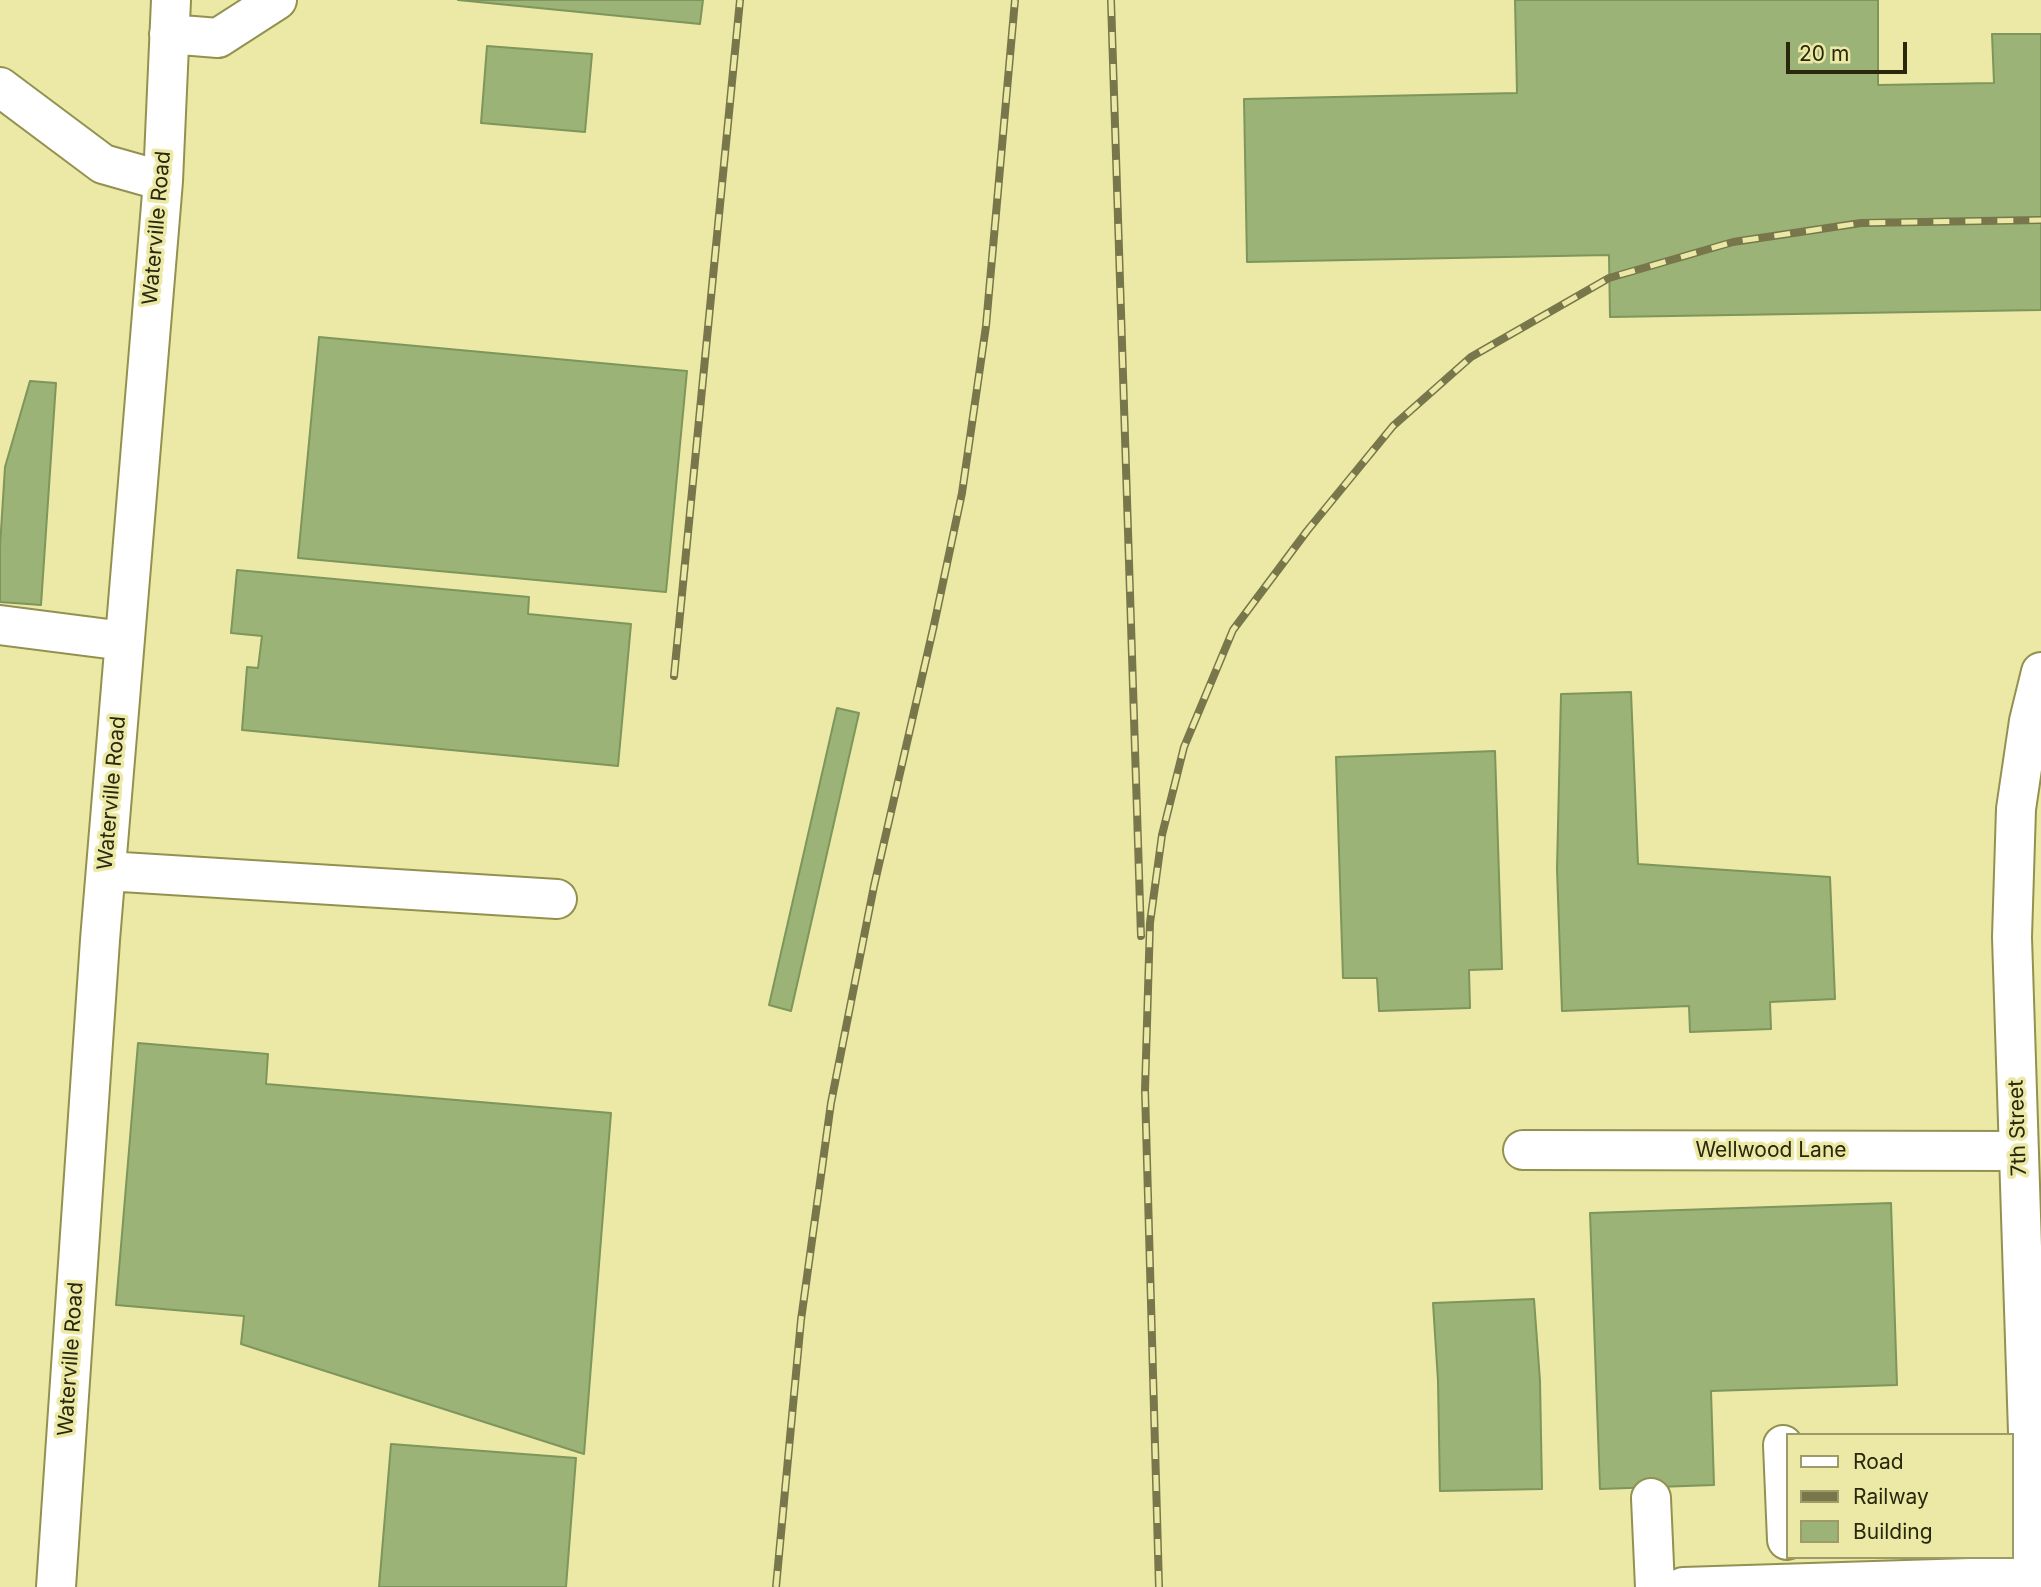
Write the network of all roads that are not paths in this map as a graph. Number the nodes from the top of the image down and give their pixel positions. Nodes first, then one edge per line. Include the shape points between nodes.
1 (277, 0) edge
2 (170, 17) edge
3 (0, 87) edge
4 (163, 181) junction
5 (0, 625) edge
6 (124, 641) junction
7 (2041, 672) edge
8 (106, 871) junction
9 (557, 900) dead end
10 (1523, 1150) dead end
11 (2019, 1151) junction
12 (2031, 1227) edge
13 (1783, 1445) dead end
14 (1651, 1498) dead end
15 (1786, 1516) edge
16 (1789, 1570) edge
17 (2033, 1581) edge
18 (56, 1587) edge
19 (1655, 1587) edge
20 (1683, 1587) edge

1 - 2 street via 218,38
2 - 4 street, Waterville Road
3 - 4 street via 103,164
4 - 6 street, Waterville Road
5 - 6 street
6 - 8 street, Waterville Road
7 - 11 street, 7th Street via 2016,809 2012,937
8 - 9 street
8 - 18 street, Waterville Road
10 - 11 street, Wellwood Lane
11 - 12 street, 7th Street
12 - 17 street, 7th Street
13 - 15 street
14 - 19 street
16 - 17 street
16 - 20 street

